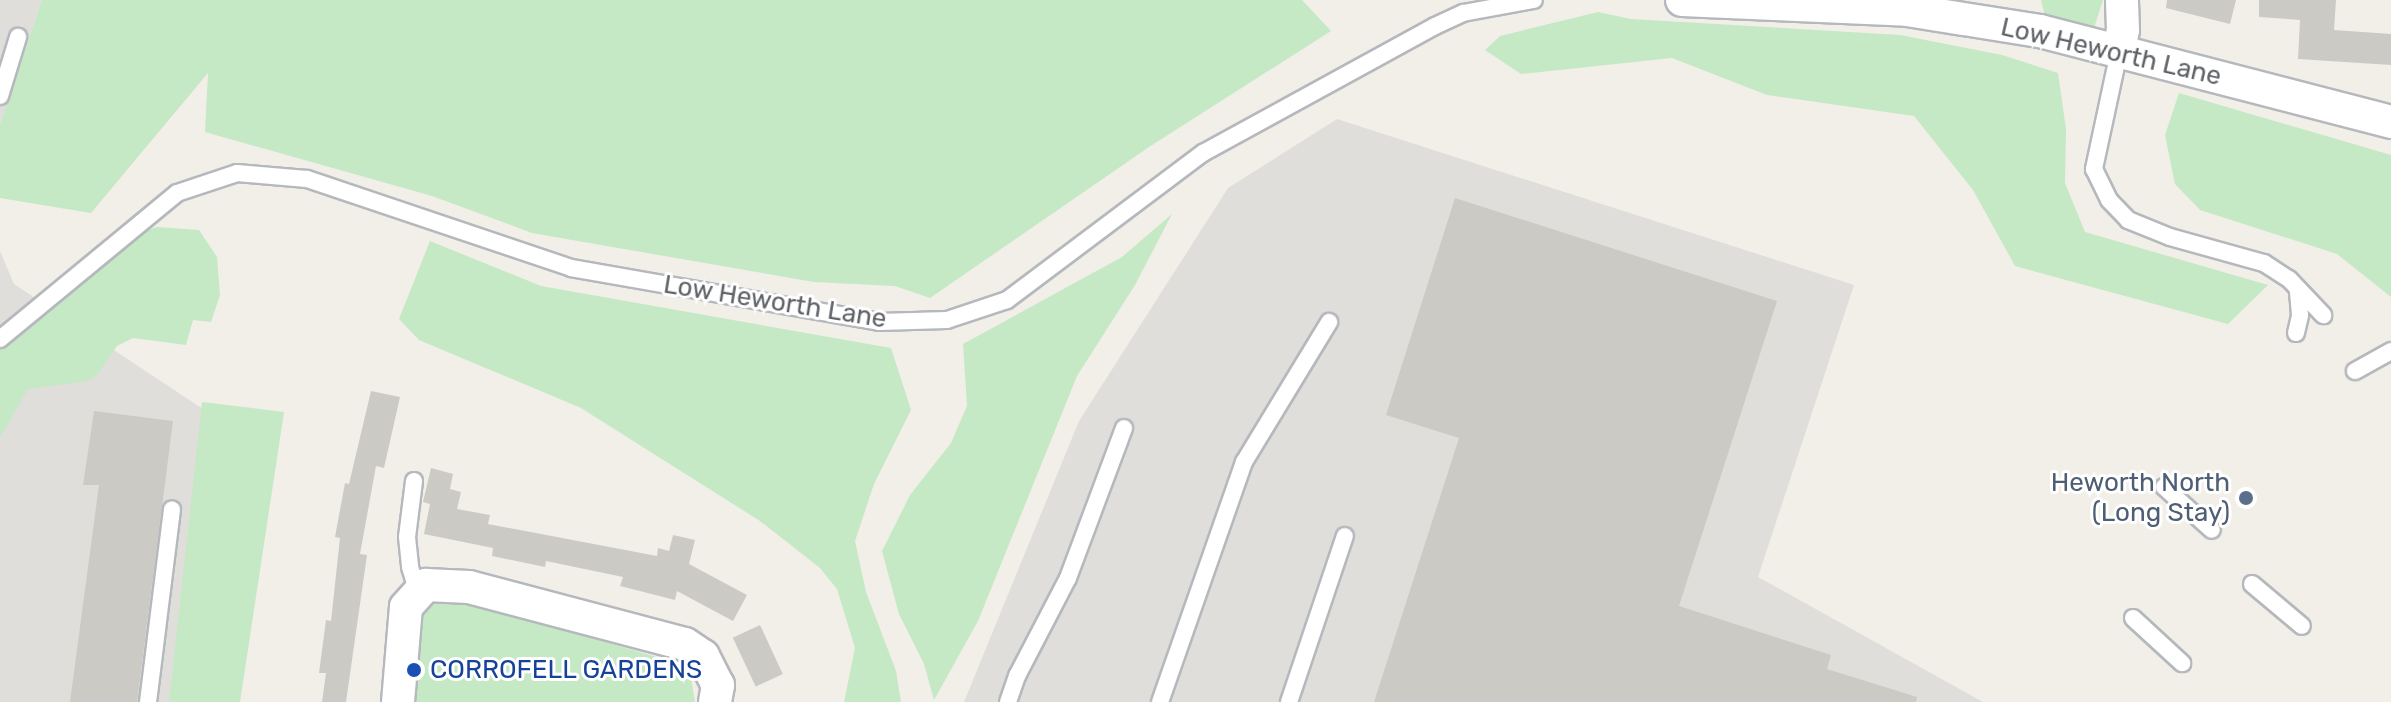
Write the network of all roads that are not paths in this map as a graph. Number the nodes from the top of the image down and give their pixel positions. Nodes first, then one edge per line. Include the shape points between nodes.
1 (1534, 0) edge
2 (1682, 0) edge
3 (2122, 0) edge
4 (18, 37) dead end
5 (2119, 52) junction
6 (0, 96) edge
7 (2391, 122) edge
8 (2298, 290) junction
9 (2323, 315) dead end
10 (1329, 322) dead end
11 (2296, 333) dead end
12 (0, 339) edge
13 (2391, 351) edge
14 (2355, 371) dead end
15 (1124, 428) dead end
16 (414, 481) dead end
17 (2164, 487) dead end
18 (172, 509) dead end
19 (2212, 530) dead end
20 (1345, 536) dead end
21 (2252, 584) dead end
22 (418, 594) junction
23 (2133, 618) dead end
24 (2302, 626) dead end
25 (2182, 663) dead end
26 (148, 702) edge
27 (398, 702) edge
28 (715, 702) edge
29 (1008, 702) edge
30 (1160, 702) edge
31 (1289, 702) edge

1 - 12 lane, Low Heworth Lane via 1463,13 1244,130 1203,153 1007,300 947,320 879,322 571,268 307,179 237,173 177,193
2 - 5 street, Low Heworth Lane via 1907,10 2040,31
3 - 5 street
4 - 6 lane
5 - 7 street, Low Heworth Lane
5 - 8 lane via 2094,169 2109,200 2128,220 2264,263
8 - 9 lane
8 - 11 lane
10 - 30 lane via 1244,462
13 - 14 lane
15 - 29 lane via 1068,578
16 - 22 lane via 407,537
17 - 19 lane
18 - 26 lane
20 - 31 lane
21 - 24 lane
22 - 27 street via 406,607
22 - 28 street via 426,585 469,587 685,644 703,656 718,685
23 - 25 lane

